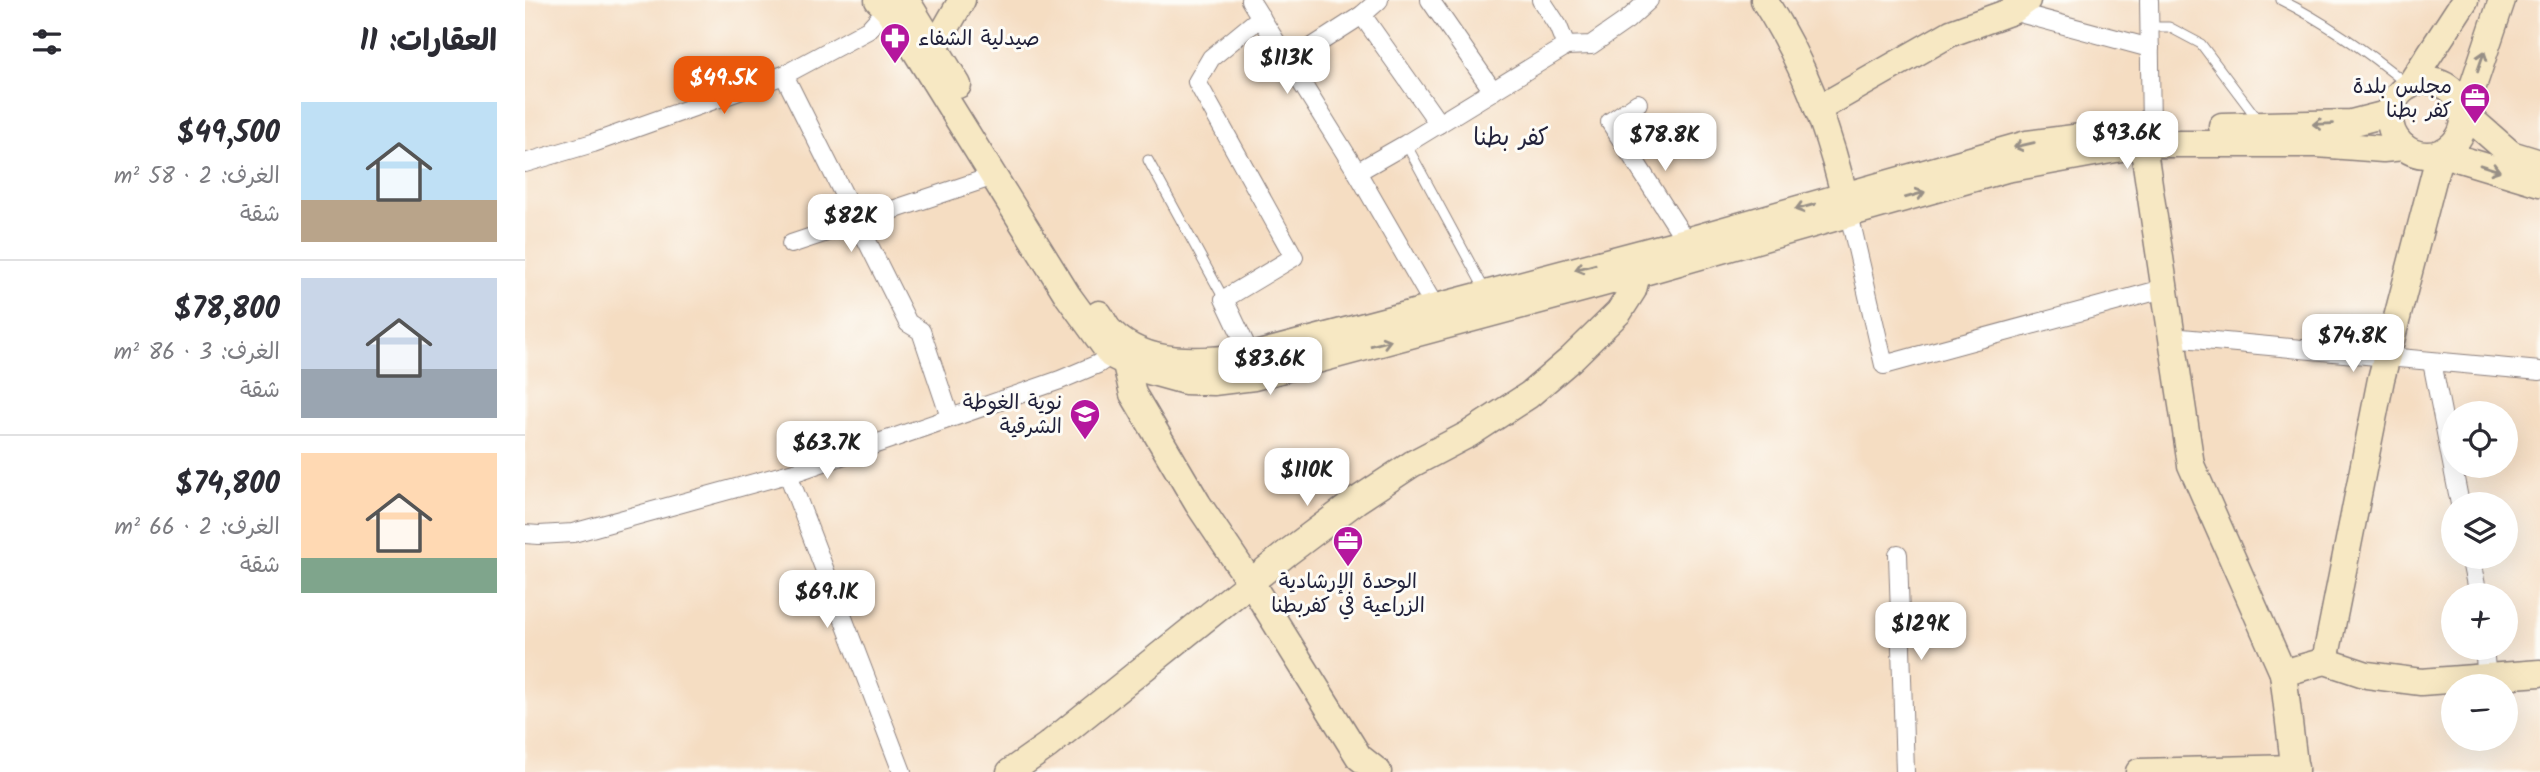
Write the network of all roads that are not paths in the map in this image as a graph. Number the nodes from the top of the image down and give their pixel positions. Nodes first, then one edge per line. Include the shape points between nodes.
1 (962, 0) edge
2 (1250, 0) edge
3 (1378, 0) edge
4 (1430, 0) edge
5 (1541, 0) edge
6 (1649, 0) edge
7 (1764, 0) edge
8 (2149, 0) edge
9 (2281, 0) edge
10 (2465, 0) edge
11 (2502, 0) edge
12 (891, 2) edge
13 (2019, 6) edge
14 (1362, 15) junction
15 (1261, 17) junction
16 (2149, 27) junction
17 (1566, 46) junction
18 (935, 47) junction
19 (2150, 48) junction
20 (1289, 62) junction
21 (784, 75) junction
22 (2409, 86) junction
23 (1493, 91) junction
24 (1638, 103) dead end
25 (1818, 109) junction
26 (2390, 113) junction
27 (2463, 113) junction
28 (1439, 124) junction
29 (2262, 125) junction
30 (2147, 136) junction
31 (1406, 145) junction
32 (2404, 148) junction
33 (2440, 153) junction
34 (1148, 160) dead end
35 (525, 163) edge
36 (2540, 163) edge
37 (1357, 172) junction
38 (994, 176) junction
39 (2540, 183) edge
40 (1847, 205) junction
41 (856, 222) junction
42 (1686, 241) junction
43 (790, 244) dead end
44 (1637, 274) junction
45 (2163, 289) junction
46 (1486, 294) junction
47 (1224, 299) junction
48 (1435, 307) junction
49 (2171, 337) junction
50 (1251, 356) junction
51 (2386, 358) junction
52 (1119, 360) junction
53 (2432, 362) junction
54 (2540, 371) edge
55 (950, 417) junction
56 (787, 474) junction
57 (2458, 492) edge
58 (525, 534) edge
59 (1898, 554) dead end
60 (1251, 583) junction
61 (2325, 662) junction
62 (2283, 673) junction
63 (2540, 673) edge
64 (2518, 675) edge
65 (2441, 681) edge
66 (2295, 770) edge
67 (902, 772) edge
68 (1010, 772) edge
69 (1378, 772) edge
70 (1905, 772) edge
71 (2139, 772) edge

1 - 18 main road
2 - 15 street
3 - 14 street
4 - 23 street
5 - 17 street
6 - 17 street via 1591,45
7 - 25 main road via 1783,29
8 - 16 street
9 - 22 lane via 2313,16
10 - 22 main road
27 -> 11 main road
12 - 18 main road
12 - 21 street via 868,30
12 - 38 main road
13 - 19 street
13 - 25 main road via 1951,33
14 - 20 street
14 - 28 street
15 - 20 street
15 - 47 street via 1212,58 1197,82 1294,257
16 - 19 street
16 - 29 lane via 2169,27 2201,44
17 - 23 street
18 - 50 main road via 1110,332 1148,353 1181,361
19 - 30 street
20 - 37 street
21 - 35 street
21 - 41 street
22 - 26 main road
22 - 27 main road via 2443,85 2453,92
23 - 28 street
24 - 42 street via 1609,122
25 - 40 main road
26 -> 29 main road via 2351,123
26 - 32 main road via 2393,132
27 - 33 main road via 2459,137
27 - 36 main road via 2511,154
28 - 31 street
29 - 30 main road
30 - 32 main road
30 - 40 main road
30 - 45 main road
31 - 37 street
31 - 46 lane
32 - 33 main road via 2428,155
33 -> 39 main road
33 - 51 main road
34 - 47 lane
37 - 48 street
38 - 41 street
38 - 52 main road via 1068,296
40 -> 42 main road
40 - 44 main road
40 - 45 street via 1884,365
41 - 43 street
41 - 55 street via 908,323 921,331
42 -> 46 main road
52 -> 44 main road via 1185,381 1254,377
44 - 60 main road via 1619,312 1529,396 1412,464
45 - 49 main road
46 - 48 main road
47 - 50 street
48 - 50 main road
49 - 51 street
49 - 62 main road via 2191,465
51 - 53 street
51 - 61 main road
52 - 55 street
52 - 60 main road via 1133,394 1198,504
53 - 54 street
53 - 57 street
55 - 56 street
56 - 58 street via 573,533
56 - 67 street
59 - 70 street
60 - 68 main road
60 - 69 main road via 1359,757
61 - 62 main road
61 - 65 main road via 2367,675
62 - 66 main road
63 - 64 main road
66 - 71 main road

